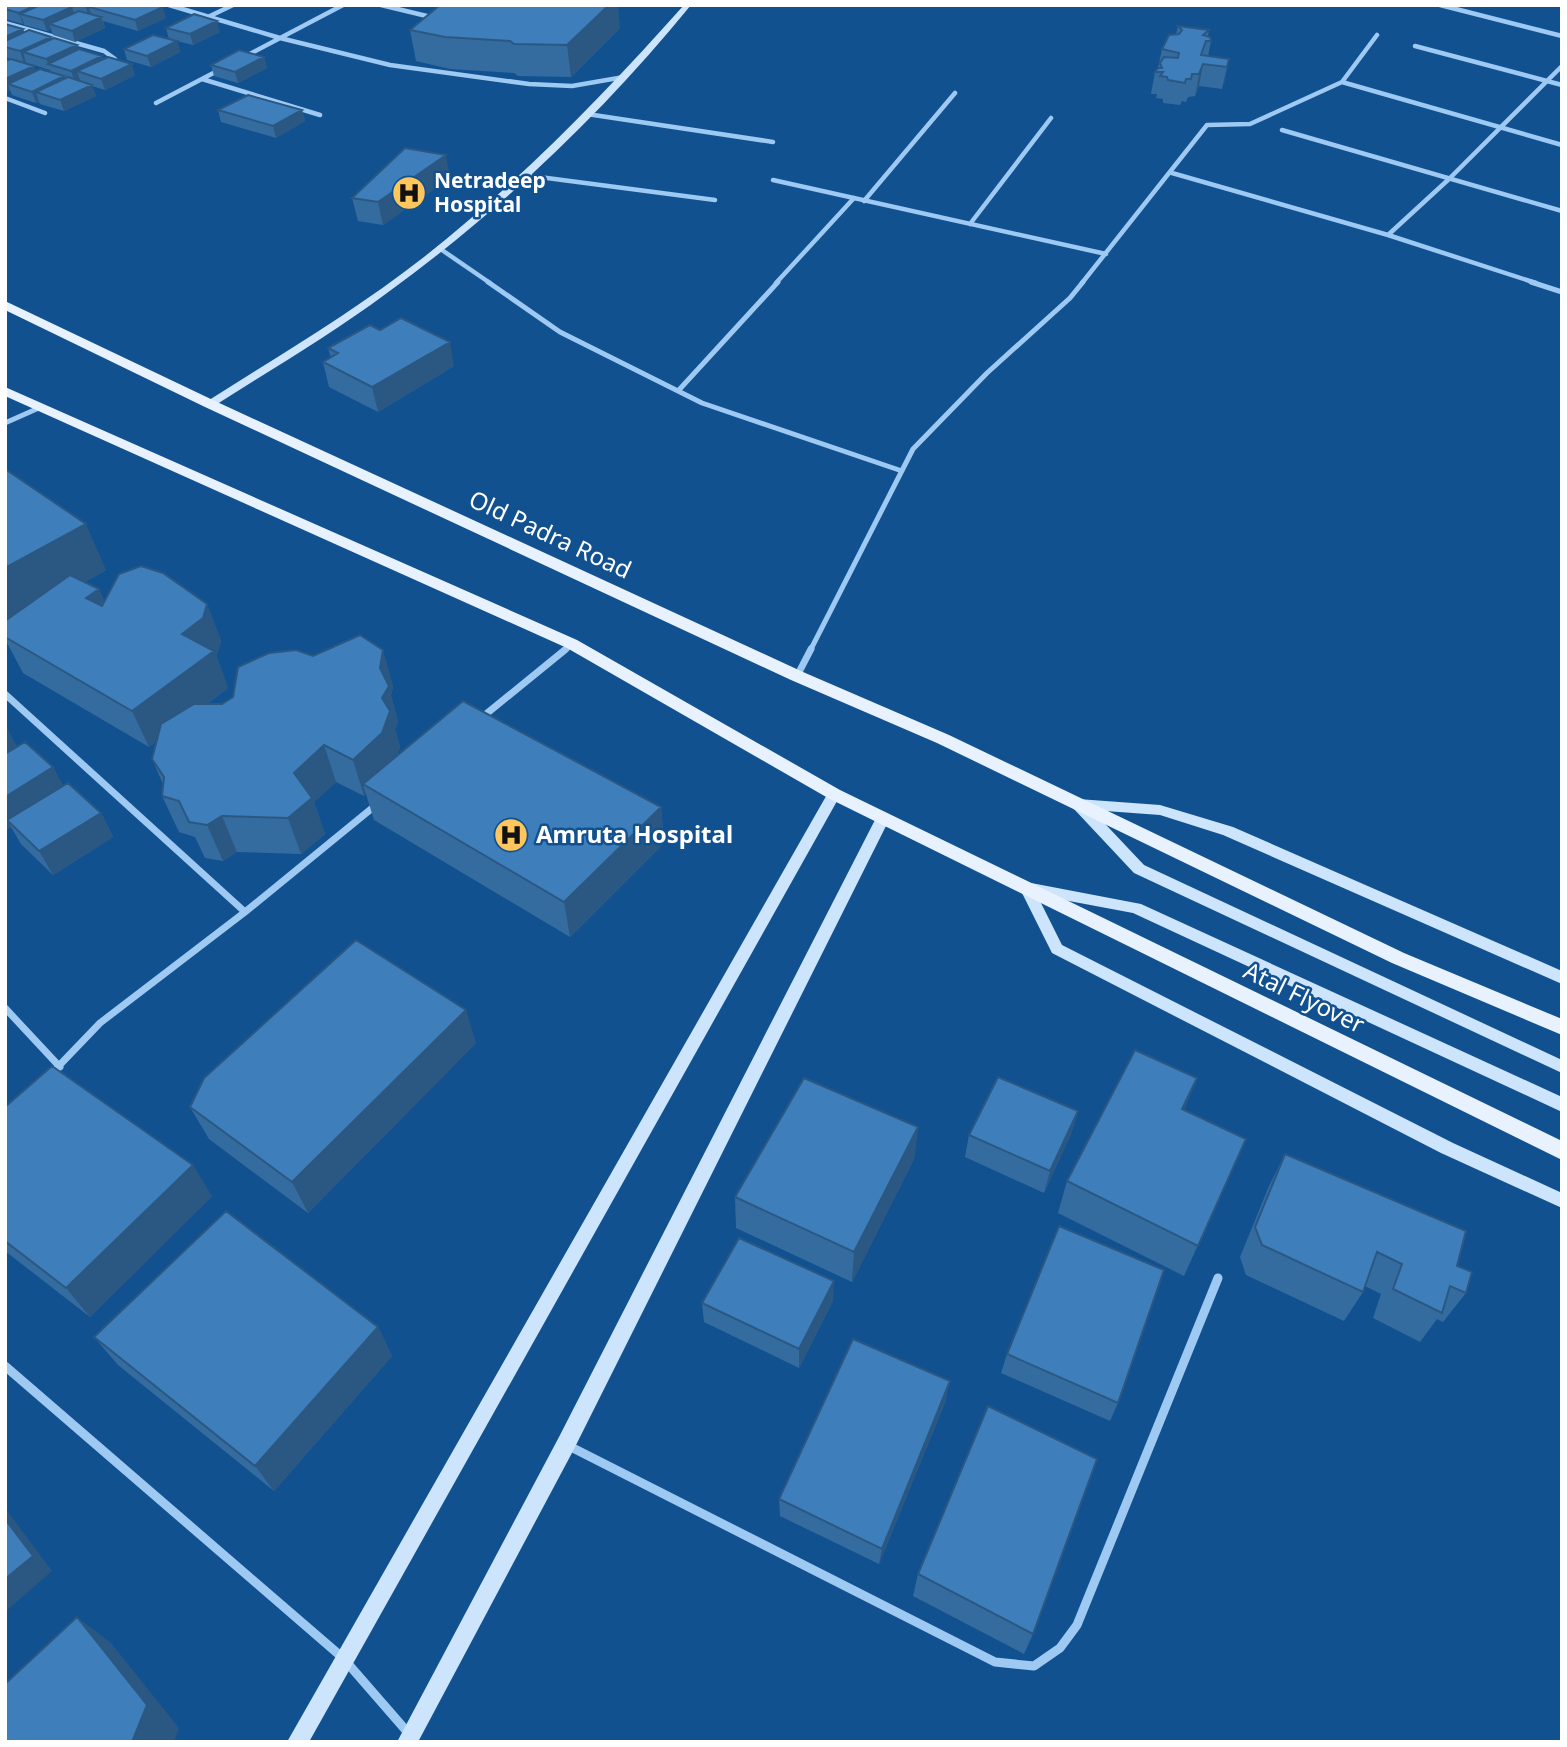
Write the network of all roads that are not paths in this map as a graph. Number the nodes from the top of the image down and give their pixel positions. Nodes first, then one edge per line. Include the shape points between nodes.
1 (169, 5) edge
2 (233, 5) edge
3 (343, 5) edge
4 (381, 5) edge
5 (688, 5) edge
6 (1440, 5) edge
7 (208, 17) junction
8 (436, 18) edge
9 (5, 23) edge
10 (1377, 35) dead end
11 (1562, 36) edge
12 (280, 38) junction
13 (1415, 46) dead end
14 (115, 59) edge
15 (236, 61) edge
16 (1562, 66) edge
17 (224, 67) edge
18 (625, 76) junction
19 (202, 79) junction
20 (1547, 81) junction
21 (1342, 82) junction
22 (1562, 85) edge
23 (955, 93) dead end
24 (5, 98) edge
25 (156, 103) dead end
26 (45, 113) dead end
27 (587, 114) junction
28 (320, 115) dead end
29 (1051, 118) dead end
30 (1500, 128) junction
31 (1282, 131) dead end
32 (773, 142) dead end
33 (1562, 145) edge
34 (1172, 173) junction
35 (524, 175) junction
36 (1449, 179) junction
37 (773, 180) dead end
38 (854, 198) junction
39 (715, 200) dead end
40 (864, 201) junction
41 (1562, 211) edge
42 (970, 224) junction
43 (1388, 235) junction
44 (439, 248) junction
45 (1106, 254) junction
46 (1562, 292) edge
47 (5, 305) edge
48 (5, 391) edge
49 (678, 391) junction
50 (210, 404) junction
51 (41, 407) junction
52 (5, 424) edge
53 (902, 471) junction
54 (572, 644) junction
55 (797, 676) junction
56 (5, 694) edge
57 (477, 722) edge
58 (834, 794) junction
59 (382, 800) edge
60 (1077, 803) junction
61 (883, 818) junction
62 (1026, 887) junction
63 (245, 912) junction
64 (1562, 978) edge
65 (5, 1008) edge
66 (1562, 1027) edge
67 (60, 1067) junction
68 (1562, 1067) edge
69 (49, 1075) edge
70 (1562, 1105) edge
71 (1562, 1151) edge
72 (1562, 1201) edge
73 (1218, 1278) dead end
74 (5, 1366) edge
75 (566, 1444) junction
76 (343, 1658) junction
77 (408, 1739) edge
78 (297, 1742) edge

1 - 7 street
2 - 7 street
3 - 12 street
4 - 8 street
5 - 18 street
6 - 11 street
7 - 12 street
9 - 14 street via 104,51
10 - 21 street
12 - 15 street
12 - 18 street via 390,65 529,84 572,86
13 - 20 street
16 - 20 street
17 - 19 street
18 - 27 street
19 - 25 street
19 - 28 street
20 - 22 street
20 - 30 street
21 - 30 street
21 - 34 street via 1250,124 1207,125
23 - 40 street
24 - 26 street
27 - 32 street
27 - 35 street
29 - 42 street
30 - 33 street
30 - 36 street
31 - 36 street
34 - 43 street
34 - 45 street
35 - 39 street
35 - 44 street
36 - 41 street
36 - 43 street
37 - 38 street
38 - 40 street
38 - 49 street
40 - 42 street
42 - 45 street
43 - 46 street
44 - 49 street via 560,332
44 - 50 street via 384,292
45 - 53 street via 1070,298 913,449
47 - 50 main road, Old Padra Road
48 - 51 main road
49 - 53 street
50 - 55 main road, Old Padra Road
51 - 52 street
51 - 54 main road
53 - 55 street
54 - 57 street
54 - 58 main road
55 - 60 main road, Old Padra Road
56 - 63 street
58 - 61 main road
58 - 76 street
59 - 63 street
60 - 64 street via 1160,810 1228,831
60 - 66 main road via 1398,958
60 - 68 street via 1139,869
61 - 62 main road
61 - 75 street
62 - 70 street via 1136,908
62 - 71 main road, Atal Flyover
62 - 72 street via 1057,949 1447,1148
63 - 67 street via 100,1023
65 - 67 street
67 - 69 street
73 - 75 street via 1077,1625 1060,1648 1034,1666 995,1662
74 - 76 street
75 - 77 street
76 - 77 street
76 - 78 street

